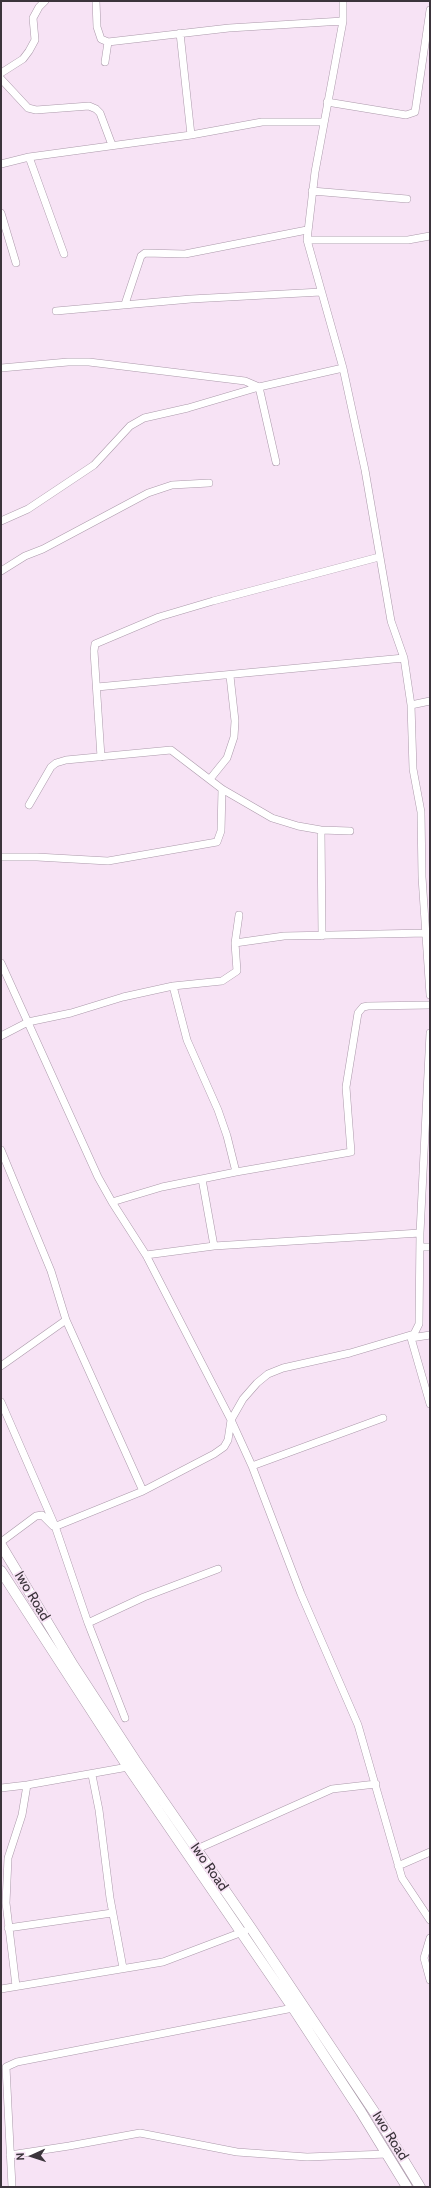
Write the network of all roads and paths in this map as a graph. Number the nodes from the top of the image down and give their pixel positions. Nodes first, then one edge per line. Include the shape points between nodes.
1 (45, 1) edge
2 (96, 1) edge
3 (343, 1) edge
4 (430, 10) edge
5 (343, 21) junction
6 (180, 33) junction
7 (108, 42) junction
8 (105, 62) dead end
9 (1, 73) edge
10 (1, 79) edge
11 (327, 102) junction
12 (323, 122) junction
13 (191, 135) junction
14 (112, 145) junction
15 (29, 157) junction
16 (1, 164) edge
17 (312, 191) junction
18 (407, 199) dead end
19 (1, 213) edge
20 (307, 230) junction
21 (430, 236) edge
22 (308, 240) junction
23 (64, 254) dead end
24 (16, 263) dead end
25 (321, 292) junction
26 (125, 304) junction
27 (56, 311) dead end
28 (1, 368) edge
29 (343, 368) junction
30 (259, 387) junction
31 (276, 462) dead end
32 (209, 483) dead end
33 (1, 521) edge
34 (379, 557) junction
35 (1, 571) edge
36 (404, 658) junction
37 (230, 676) junction
38 (97, 687) junction
39 (430, 701) edge
40 (410, 706) junction
41 (101, 757) junction
42 (210, 779) junction
43 (222, 789) junction
44 (29, 806) dead end
45 (321, 830) junction
46 (350, 830) dead end
47 (422, 845) junction
48 (430, 845) edge
49 (1, 857) edge
50 (239, 915) dead end
51 (427, 934) junction
52 (322, 936) junction
53 (235, 943) junction
54 (429, 946) edge
55 (1, 963) edge
56 (173, 986) junction
57 (430, 995) edge
58 (430, 1005) edge
59 (28, 1022) junction
60 (430, 1033) edge
61 (1, 1036) edge
62 (430, 1038) edge
63 (1, 1150) edge
64 (236, 1172) junction
65 (202, 1179) junction
66 (112, 1202) junction
67 (420, 1233) junction
68 (214, 1246) junction
69 (420, 1247) junction
70 (430, 1247) edge
71 (146, 1255) junction
72 (66, 1320) junction
73 (430, 1335) edge
74 (413, 1336) junction
75 (1, 1366) edge
76 (1, 1402) edge
77 (430, 1404) edge
78 (383, 1418) dead end
79 (231, 1420) junction
80 (252, 1466) junction
81 (143, 1491) junction
82 (55, 1526) junction
83 (1, 1542) edge
84 (1, 1545) edge
85 (218, 1569) dead end
86 (1, 1571) edge
87 (88, 1622) junction
88 (125, 1718) dead end
89 (128, 1767) junction
90 (92, 1775) junction
91 (376, 1784) junction
92 (27, 1785) junction
93 (1, 1788) edge
94 (196, 1849) junction
95 (430, 1852) edge
96 (4, 1858) edge
97 (398, 1866) junction
98 (112, 1913) junction
99 (430, 1920) edge
100 (8, 1928) junction
101 (251, 1928) junction
102 (242, 1933) junction
103 (430, 1938) edge
104 (123, 1968) junction
105 (430, 1980) edge
106 (16, 1986) junction
107 (1, 1989) edge
108 (293, 2008) junction
109 (387, 2154) junction
110 (10, 2155) junction
111 (12, 2187) edge
112 (407, 2187) edge
113 (420, 2187) edge

1 - 9 street via 33,18 35,40 29,51 23,59
2 - 7 street via 101,39
3 - 5 street
4 - 11 street via 413,114
5 - 6 street
5 - 11 street
6 - 7 street
6 - 13 street
7 - 8 street
10 - 14 street via 28,108 36,110 89,106 96,109 100,113
11 - 12 street
12 - 13 street via 275,121
12 - 17 street
13 - 14 street
14 - 15 street
15 - 16 street
15 - 23 street
17 - 18 street
17 - 20 street
19 - 24 street
20 - 22 street
20 - 26 street via 185,254 145,253 141,256
21 - 22 street via 408,240
22 - 25 street
25 - 26 street
25 - 29 street
26 - 27 street
28 - 30 street via 89,362 216,376 245,381
29 - 30 street
29 - 34 street via 365,470
30 - 31 street
30 - 33 street via 144,418 130,426 94,465 33,506
32 - 35 street via 172,485 148,493 43,549 24,556
34 - 36 street via 391,621
34 - 38 street via 159,617 100,640 95,644 94,651
36 - 37 street
36 - 40 street
37 - 38 street
37 - 42 street via 235,721 234,737 227,758
38 - 41 street
39 - 40 street
40 - 47 street via 412,753 420,802
41 - 42 street via 171,750
41 - 44 street via 56,763
42 - 43 street
43 - 45 street via 272,818
43 - 49 street via 221,830 216,842 108,861
45 - 46 street
45 - 52 street
47 - 48 street
47 - 51 street
50 - 53 street
51 - 52 street
51 - 54 street
52 - 53 street via 284,936
53 - 56 street via 237,971 230,976 222,981
54 - 57 street
55 - 59 street
56 - 59 street
56 - 64 street via 187,1040 218,1110
58 - 64 street via 368,1006 363,1007 358,1013 346,1087 351,1152
59 - 61 street
59 - 66 street via 98,1177
60 - 62 street
62 - 67 street
63 - 72 street via 51,1271
64 - 65 street
65 - 66 street via 162,1187
65 - 68 street
66 - 71 street
67 - 68 street
67 - 69 street
68 - 71 street
69 - 70 street
69 - 74 street via 419,1324
71 - 79 street
72 - 75 street
72 - 81 street
73 - 74 street
74 - 77 street
74 - 79 street via 283,1368 268,1374 243,1400
76 - 82 street
78 - 80 street
79 - 80 street
79 - 81 street via 228,1440 224,1447
80 - 91 street via 301,1594 358,1725
81 - 82 street
82 - 83 street via 42,1515 36,1516
82 - 87 street
84 - 94 main road, Iwo Road via 73,1665
85 - 87 street via 144,1597
86 - 89 main road, Iwo Road
87 - 88 street
89 - 90 street
89 - 102 main road, Iwo Road
90 - 92 street
90 - 98 street
91 - 94 street via 332,1789
91 - 97 street
92 - 93 street
92 - 96 street via 22,1815
94 - 101 main road, Iwo Road
95 - 97 street
96 - 100 street
97 - 99 street via 402,1878
98 - 100 street
98 - 104 street
100 - 106 street
101 - 102 street
101 - 113 main road, Iwo Road via 375,2113
102 - 104 street via 163,1962
102 - 108 main road, Iwo Road
103 - 105 street via 424,1958
104 - 106 street
106 - 107 street
108 - 109 main road, Iwo Road
108 - 110 street via 17,2062 6,2067
109 - 110 street via 307,2157 238,2152 140,2133
109 - 112 main road, Iwo Road
110 - 111 street

